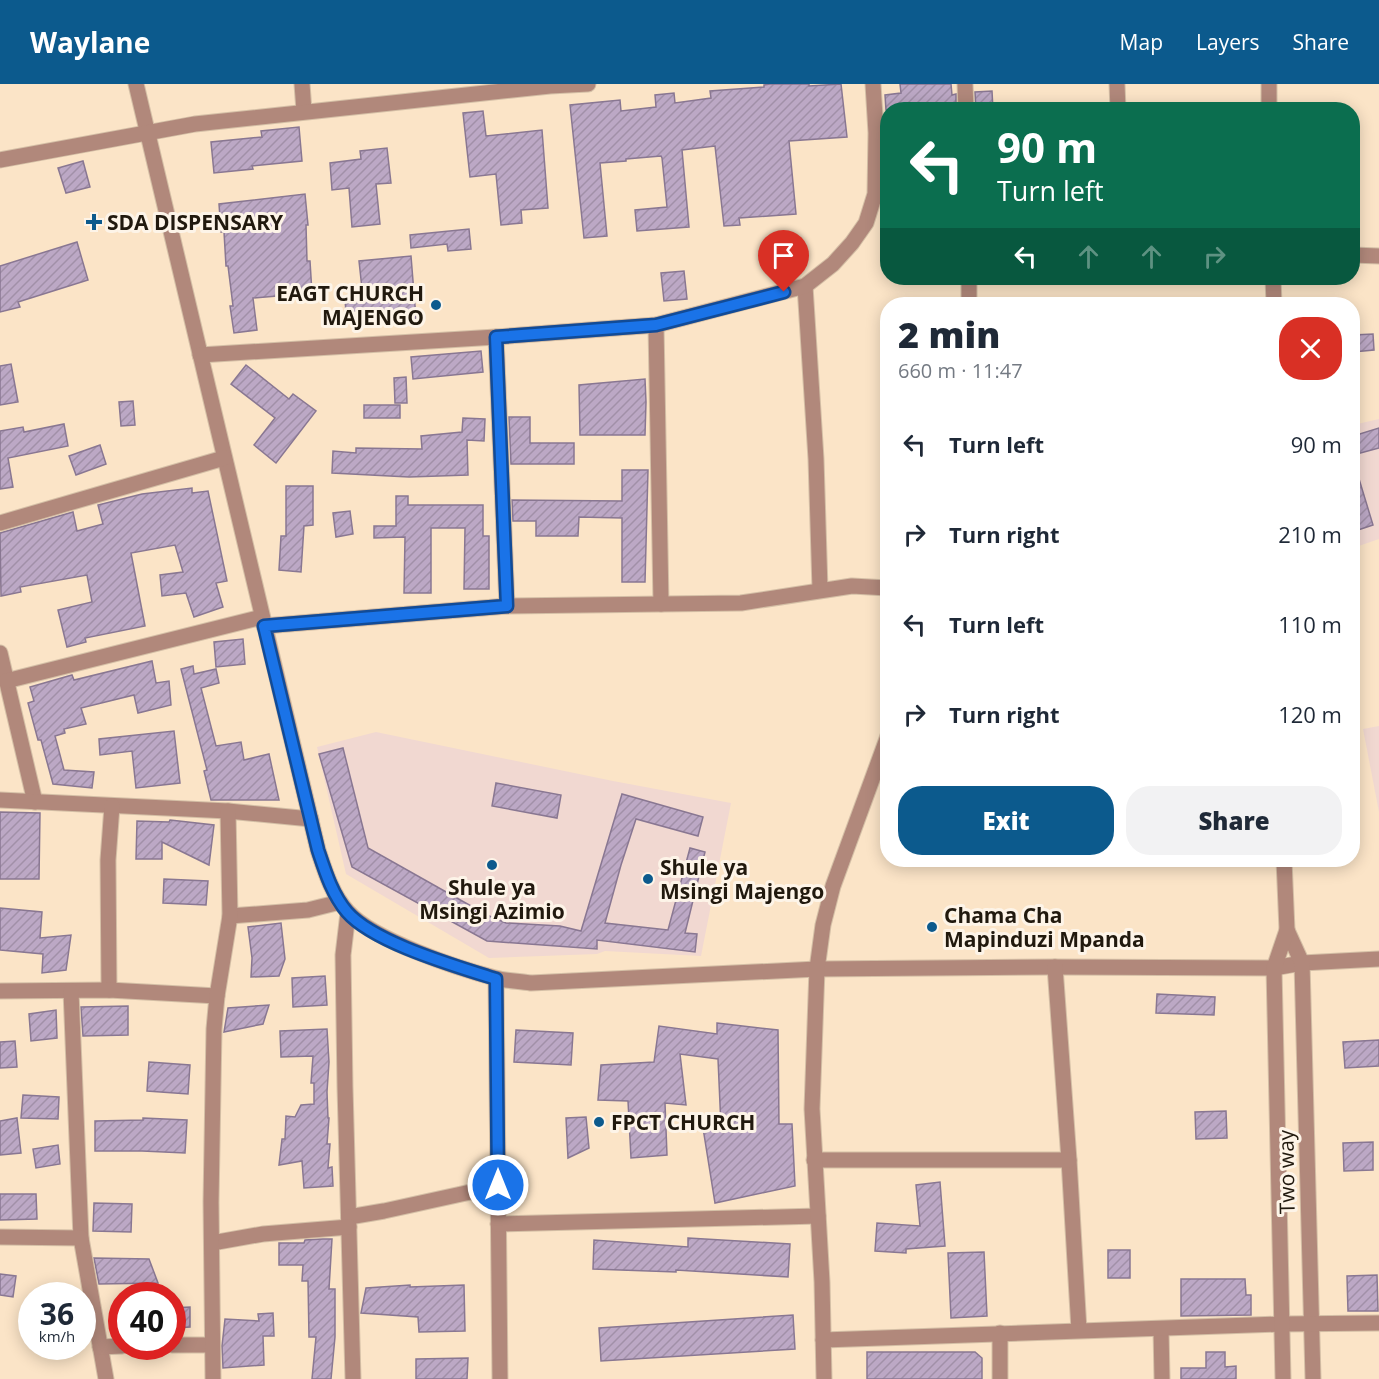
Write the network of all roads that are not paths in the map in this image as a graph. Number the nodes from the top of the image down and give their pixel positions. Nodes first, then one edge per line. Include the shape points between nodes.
1 (136, 84) edge
2 (302, 84) edge
3 (588, 84) edge
4 (873, 84) edge
5 (965, 84) edge
6 (1117, 84) edge
7 (1269, 84) edge
8 (550, 85) edge
9 (966, 102) edge
10 (1118, 102) edge
11 (1269, 102) edge
12 (304, 111) junction
13 (147, 131) junction
14 (0, 160) edge
15 (1360, 255) edge
16 (1379, 256) edge
17 (805, 286) junction
18 (656, 325) junction
19 (496, 337) junction
20 (200, 355) junction
21 (224, 458) junction
22 (0, 523) edge
23 (880, 588) edge
24 (820, 589) junction
25 (661, 604) junction
26 (507, 606) junction
27 (263, 622) junction
28 (0, 653) edge
29 (6, 681) junction
30 (880, 758) edge
31 (0, 800) edge
32 (35, 801) junction
33 (112, 806) junction
34 (228, 811) junction
35 (311, 819) junction
36 (1284, 867) edge
37 (344, 908) junction
38 (230, 916) junction
39 (1287, 930) junction
40 (1379, 959) edge
41 (1302, 963) junction
42 (1055, 967) junction
43 (1274, 968) junction
44 (817, 969) junction
45 (496, 979) junction
46 (109, 990) junction
47 (0, 991) edge
48 (70, 992) junction
49 (217, 996) junction
50 (814, 1160) junction
51 (1069, 1160) junction
52 (498, 1185) junction
53 (818, 1216) junction
54 (349, 1222) junction
55 (498, 1224) junction
56 (0, 1237) edge
57 (81, 1238) junction
58 (212, 1243) junction
59 (1379, 1323) edge
60 (1282, 1324) junction
61 (1310, 1324) junction
62 (1161, 1329) junction
63 (1079, 1330) junction
64 (1000, 1333) junction
65 (823, 1340) junction
66 (186, 1345) edge
67 (212, 1345) junction
68 (100, 1347) junction
69 (108, 1347) edge
70 (106, 1379) edge
71 (213, 1379) edge
72 (353, 1379) edge
73 (500, 1379) edge
74 (824, 1379) edge
75 (1000, 1379) edge
76 (1162, 1379) edge
77 (1283, 1379) edge
78 (1313, 1379) edge

1 - 13 street
2 - 12 street
3 - 8 street
4 - 17 street via 875,194 866,223 833,264
5 - 9 street
6 - 10 street
7 - 11 street
8 - 12 street
12 - 13 street
13 - 14 street
13 - 20 street
15 - 16 street
17 - 18 street
17 - 24 street
18 - 19 street
18 - 25 street
19 - 20 street
19 - 26 street
20 - 21 street
21 - 22 street
21 - 27 street
23 - 24 street
24 - 25 street via 741,603
25 - 26 street
26 - 27 street
27 - 29 street
27 - 35 street
28 - 29 street
29 - 32 street
30 - 44 street via 833,886
31 - 32 street
32 - 33 street
33 - 34 street
33 - 46 street via 108,860
34 - 35 street
34 - 38 street
35 - 37 street via 326,876
36 - 39 street
37 - 38 street
37 - 45 street via 368,930 389,940
37 - 54 street
38 - 49 street
39 - 41 street
39 - 43 street
40 - 41 street
41 - 43 street
41 - 61 street, Two way
42 - 43 street
42 - 44 street
42 - 51 street
43 - 60 street
44 - 45 street via 531,982
44 - 50 street
45 - 52 street
46 - 48 street
46 - 49 street
47 - 48 street
48 - 57 street
49 - 58 street
50 - 51 street
50 - 53 street
51 - 63 street
52 - 54 street
52 - 55 street
53 - 55 street
53 - 65 street
54 - 58 street
54 - 72 street
55 - 73 street
56 - 57 street
57 - 68 street
58 - 67 street
59 - 61 street
60 - 61 street
60 - 62 street
60 - 77 street
61 - 78 street, Two way
62 - 63 street
62 - 76 street
63 - 64 street
64 - 65 street
64 - 75 street
65 - 74 street
66 - 67 street
67 - 71 street
68 - 69 street
68 - 70 street

